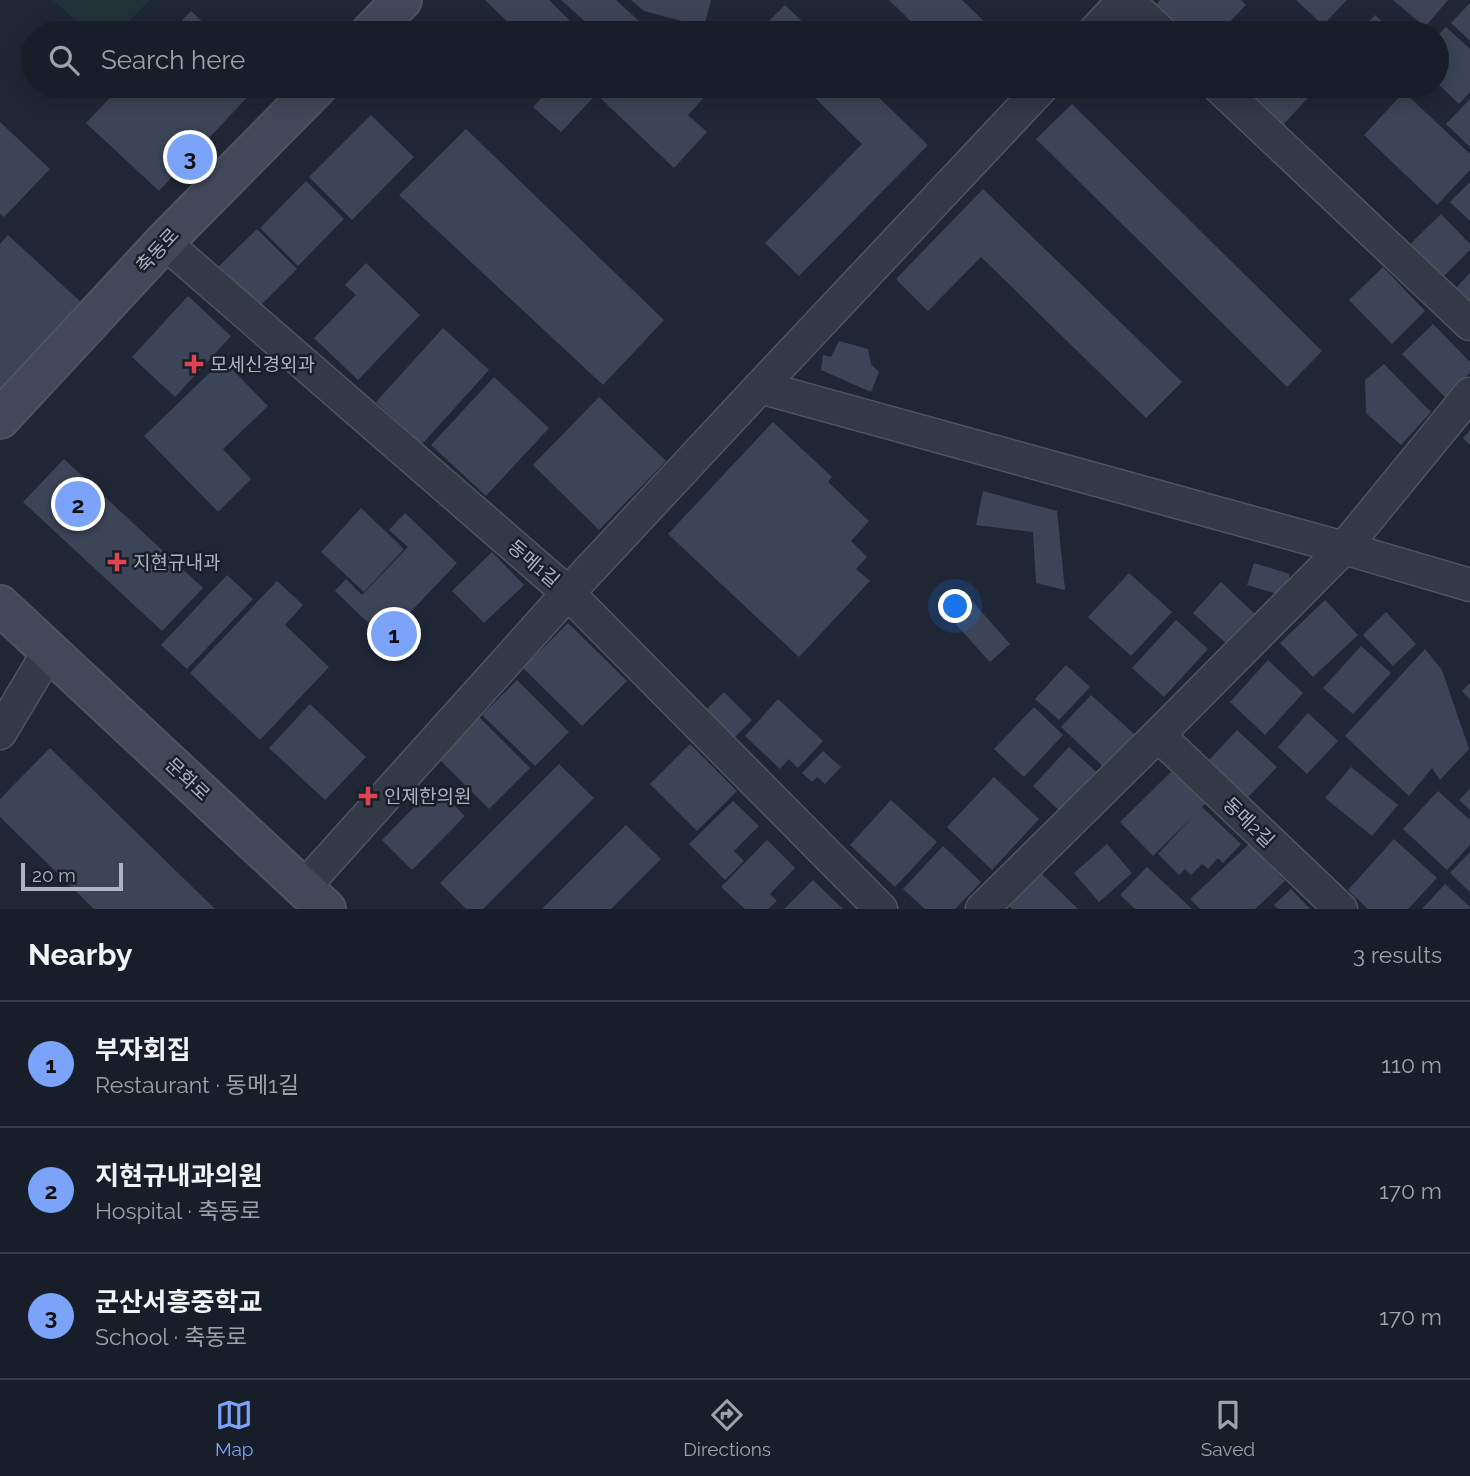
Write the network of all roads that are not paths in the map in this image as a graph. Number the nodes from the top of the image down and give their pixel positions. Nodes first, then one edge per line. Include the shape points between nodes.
1 (402, 0) edge
2 (1126, 0) edge
3 (382, 21) edge
4 (1105, 21) edge
5 (1149, 21) edge
6 (306, 98) edge
7 (1032, 98) edge
8 (1231, 98) edge
9 (163, 242) junction
10 (1470, 324) edge
11 (760, 387) junction
12 (1470, 394) edge
13 (0, 419) edge
14 (1344, 548) junction
15 (1470, 585) edge
16 (568, 593) junction
17 (0, 605) edge
18 (49, 651) junction
19 (0, 733) edge
20 (1158, 736) junction
21 (315, 898) edge
22 (881, 909) edge
23 (982, 909) edge
24 (1340, 909) edge

1 - 3 street
2 - 4 street
2 - 5 street
6 - 9 street, 축동로
7 - 11 street
8 - 10 street
9 - 13 street, 축동로
9 - 16 street, 동메1길
11 - 14 street
11 - 16 street
12 - 14 street
14 - 15 street
14 - 20 street
16 - 21 street
16 - 22 street, 동메1길
17 - 18 street, 문화로
18 - 19 street
18 - 21 street, 문화로
20 - 23 street
20 - 24 street, 동메2길

